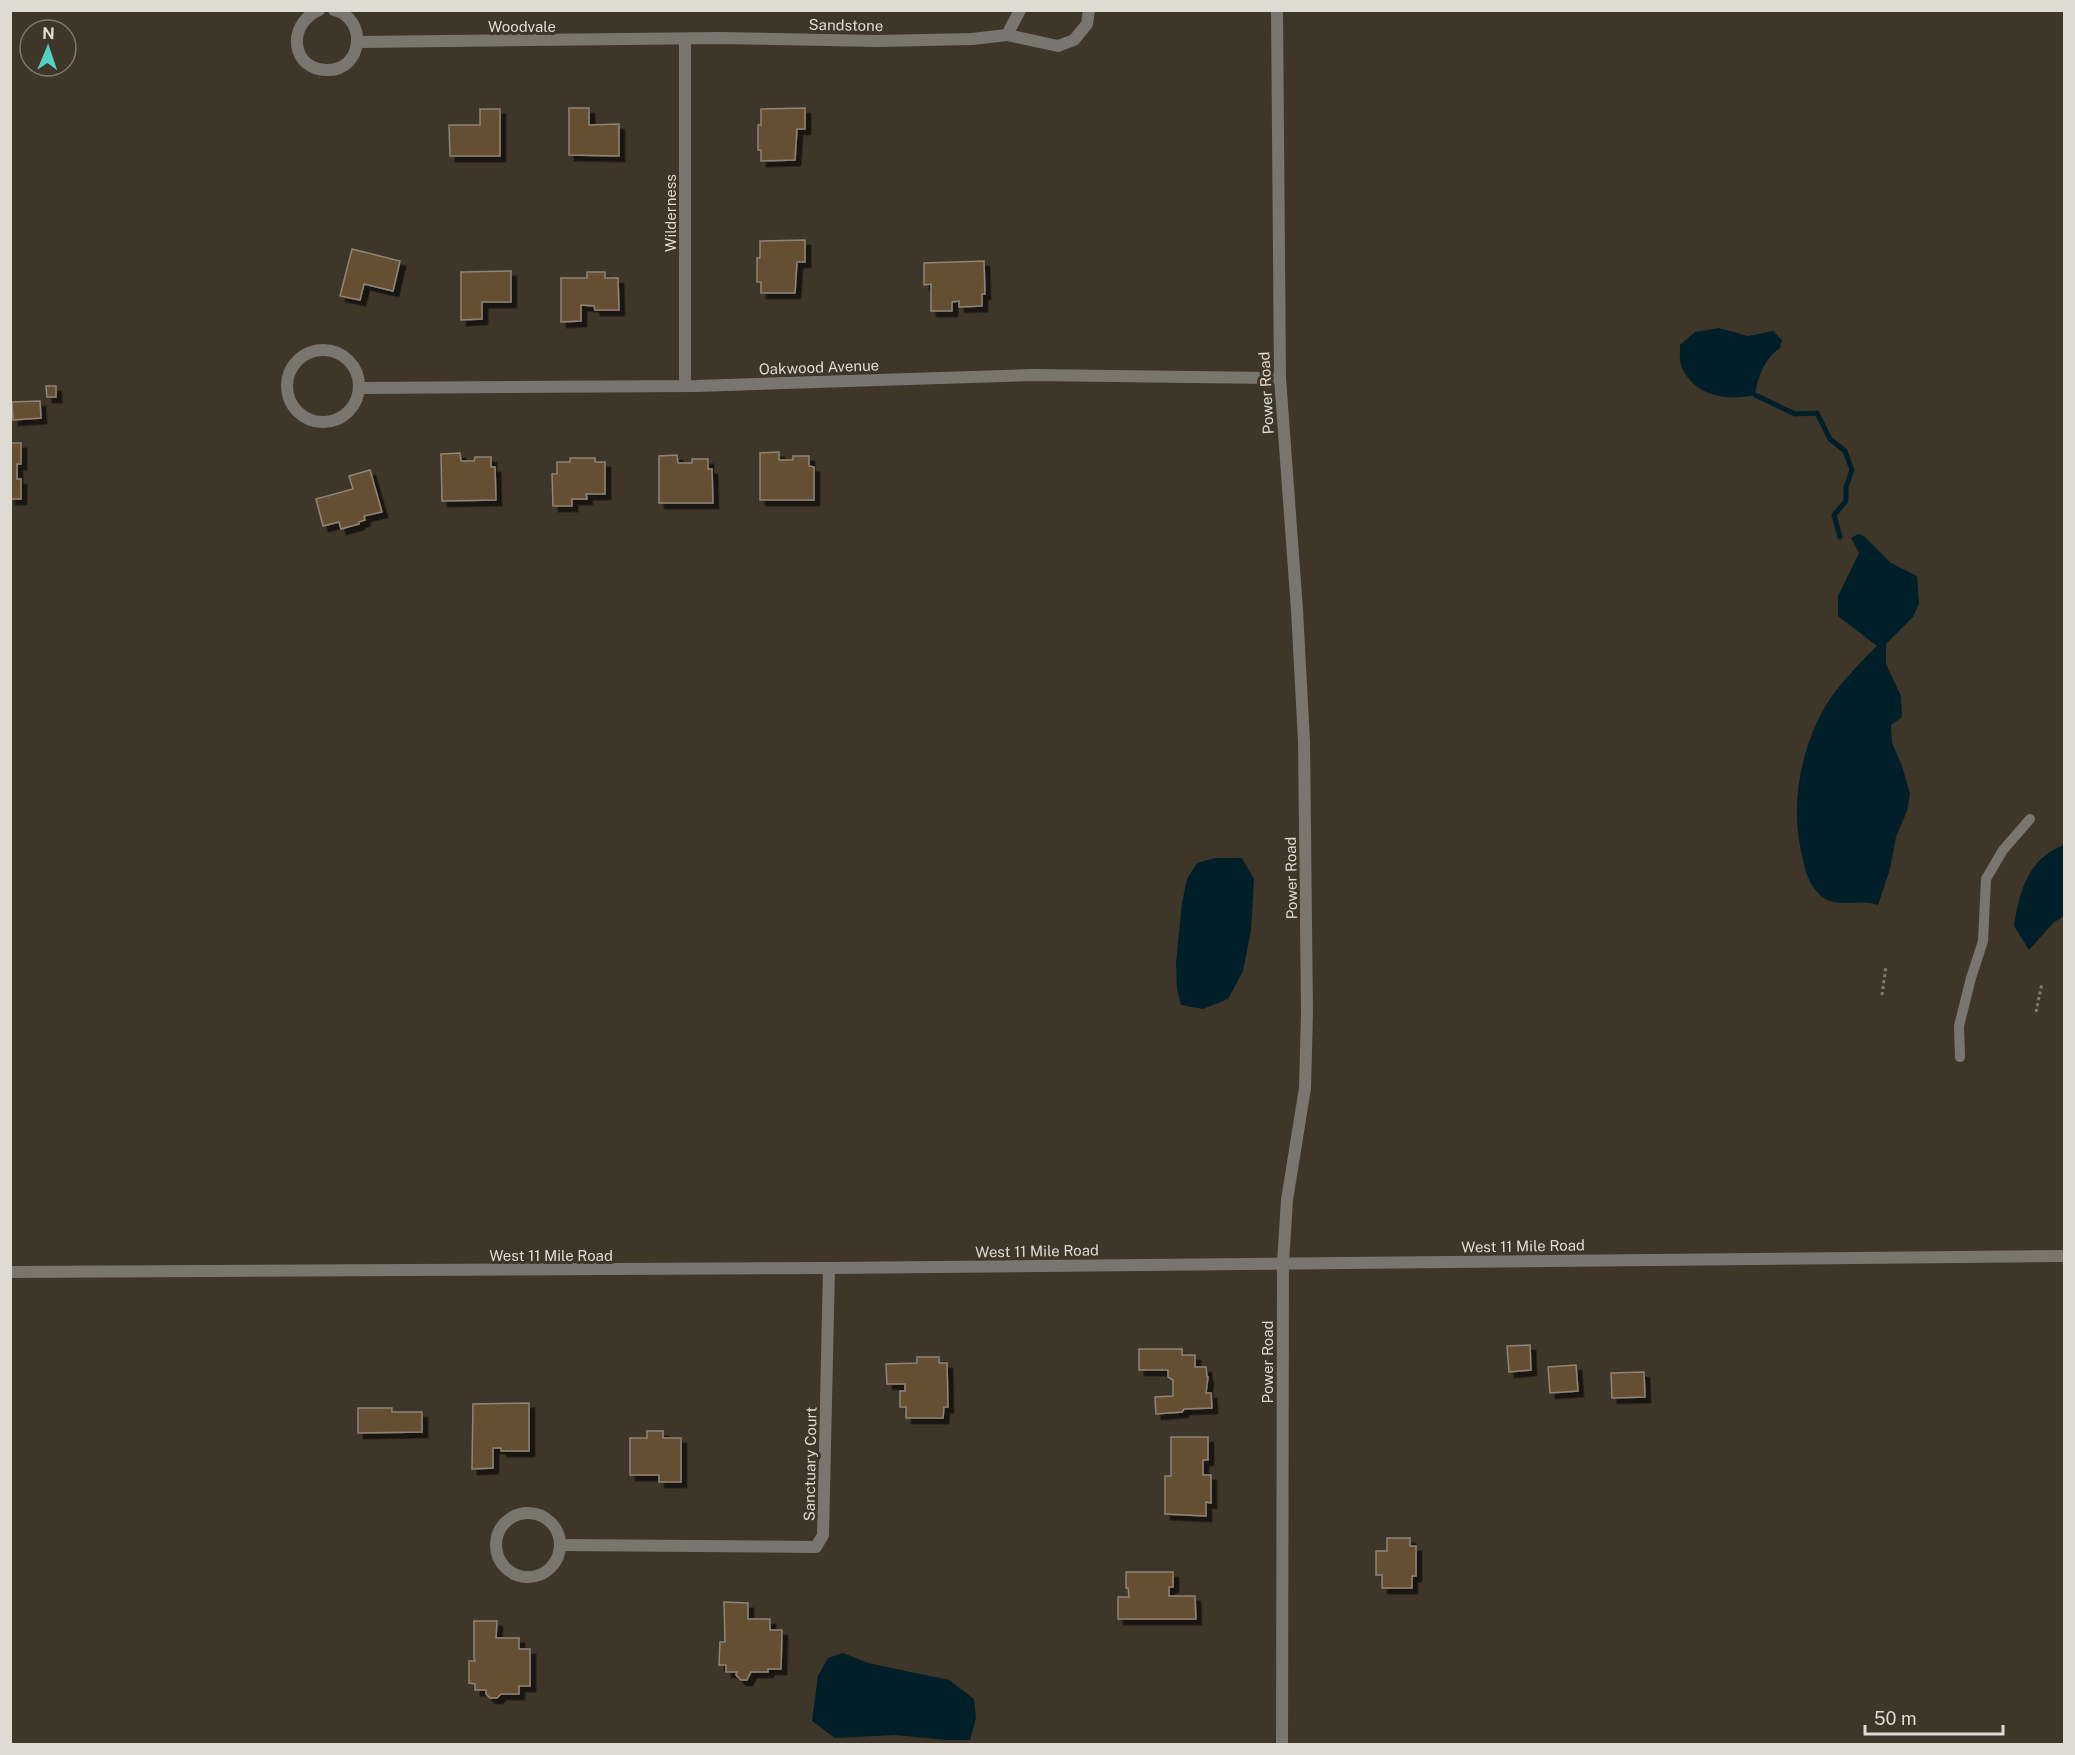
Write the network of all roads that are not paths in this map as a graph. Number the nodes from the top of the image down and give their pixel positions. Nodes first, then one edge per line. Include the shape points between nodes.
1 (320, 10) edge
2 (334, 10) edge
3 (1020, 10) edge
4 (1089, 10) edge
5 (1277, 10) edge
6 (1007, 35) junction
7 (685, 40) junction
8 (358, 42) junction
9 (1280, 378) junction
10 (685, 386) junction
11 (359, 388) junction
12 (2030, 819) dead end
13 (1960, 1057) dead end
14 (2064, 1256) edge
15 (1283, 1263) junction
16 (829, 1268) junction
17 (10, 1272) edge
18 (561, 1545) junction
19 (1282, 1744) edge

1 - 8 street via 303,20 297,38 302,58 310,66 320,70 341,68 356,52
2 - 8 street via 353,24
3 - 6 street
4 - 6 street, Sandstone via 1087,24 1074,40 1058,46
5 - 9 street, Power Road
6 - 7 street, Sandstone via 878,41
7 - 8 street, Woodvale
7 - 10 street, Wilderness
9 - 10 street, Oakwood Avenue via 1032,375
9 - 15 street, Power Road via 1304,741 1307,1012 1305,1088 1287,1200
10 - 11 street, Oakwood Avenue
11 - 11 street via 357,376 344,357 321,351 299,359 292,368 287,391 298,412 307,419 330,422 350,409
12 - 13 lane via 2003,850 1986,879 1983,941 1959,1026
14 - 15 street, West 11 Mile Road
15 - 16 street, West 11 Mile Road
15 - 19 street, Power Road
16 - 17 street, West 11 Mile Road
16 - 18 street, Sanctuary Court via 823,1536 816,1547
18 - 18 street via 554,1524 534,1513 523,1513 503,1524 495,1545 501,1564 528,1578 548,1572 560,1556

